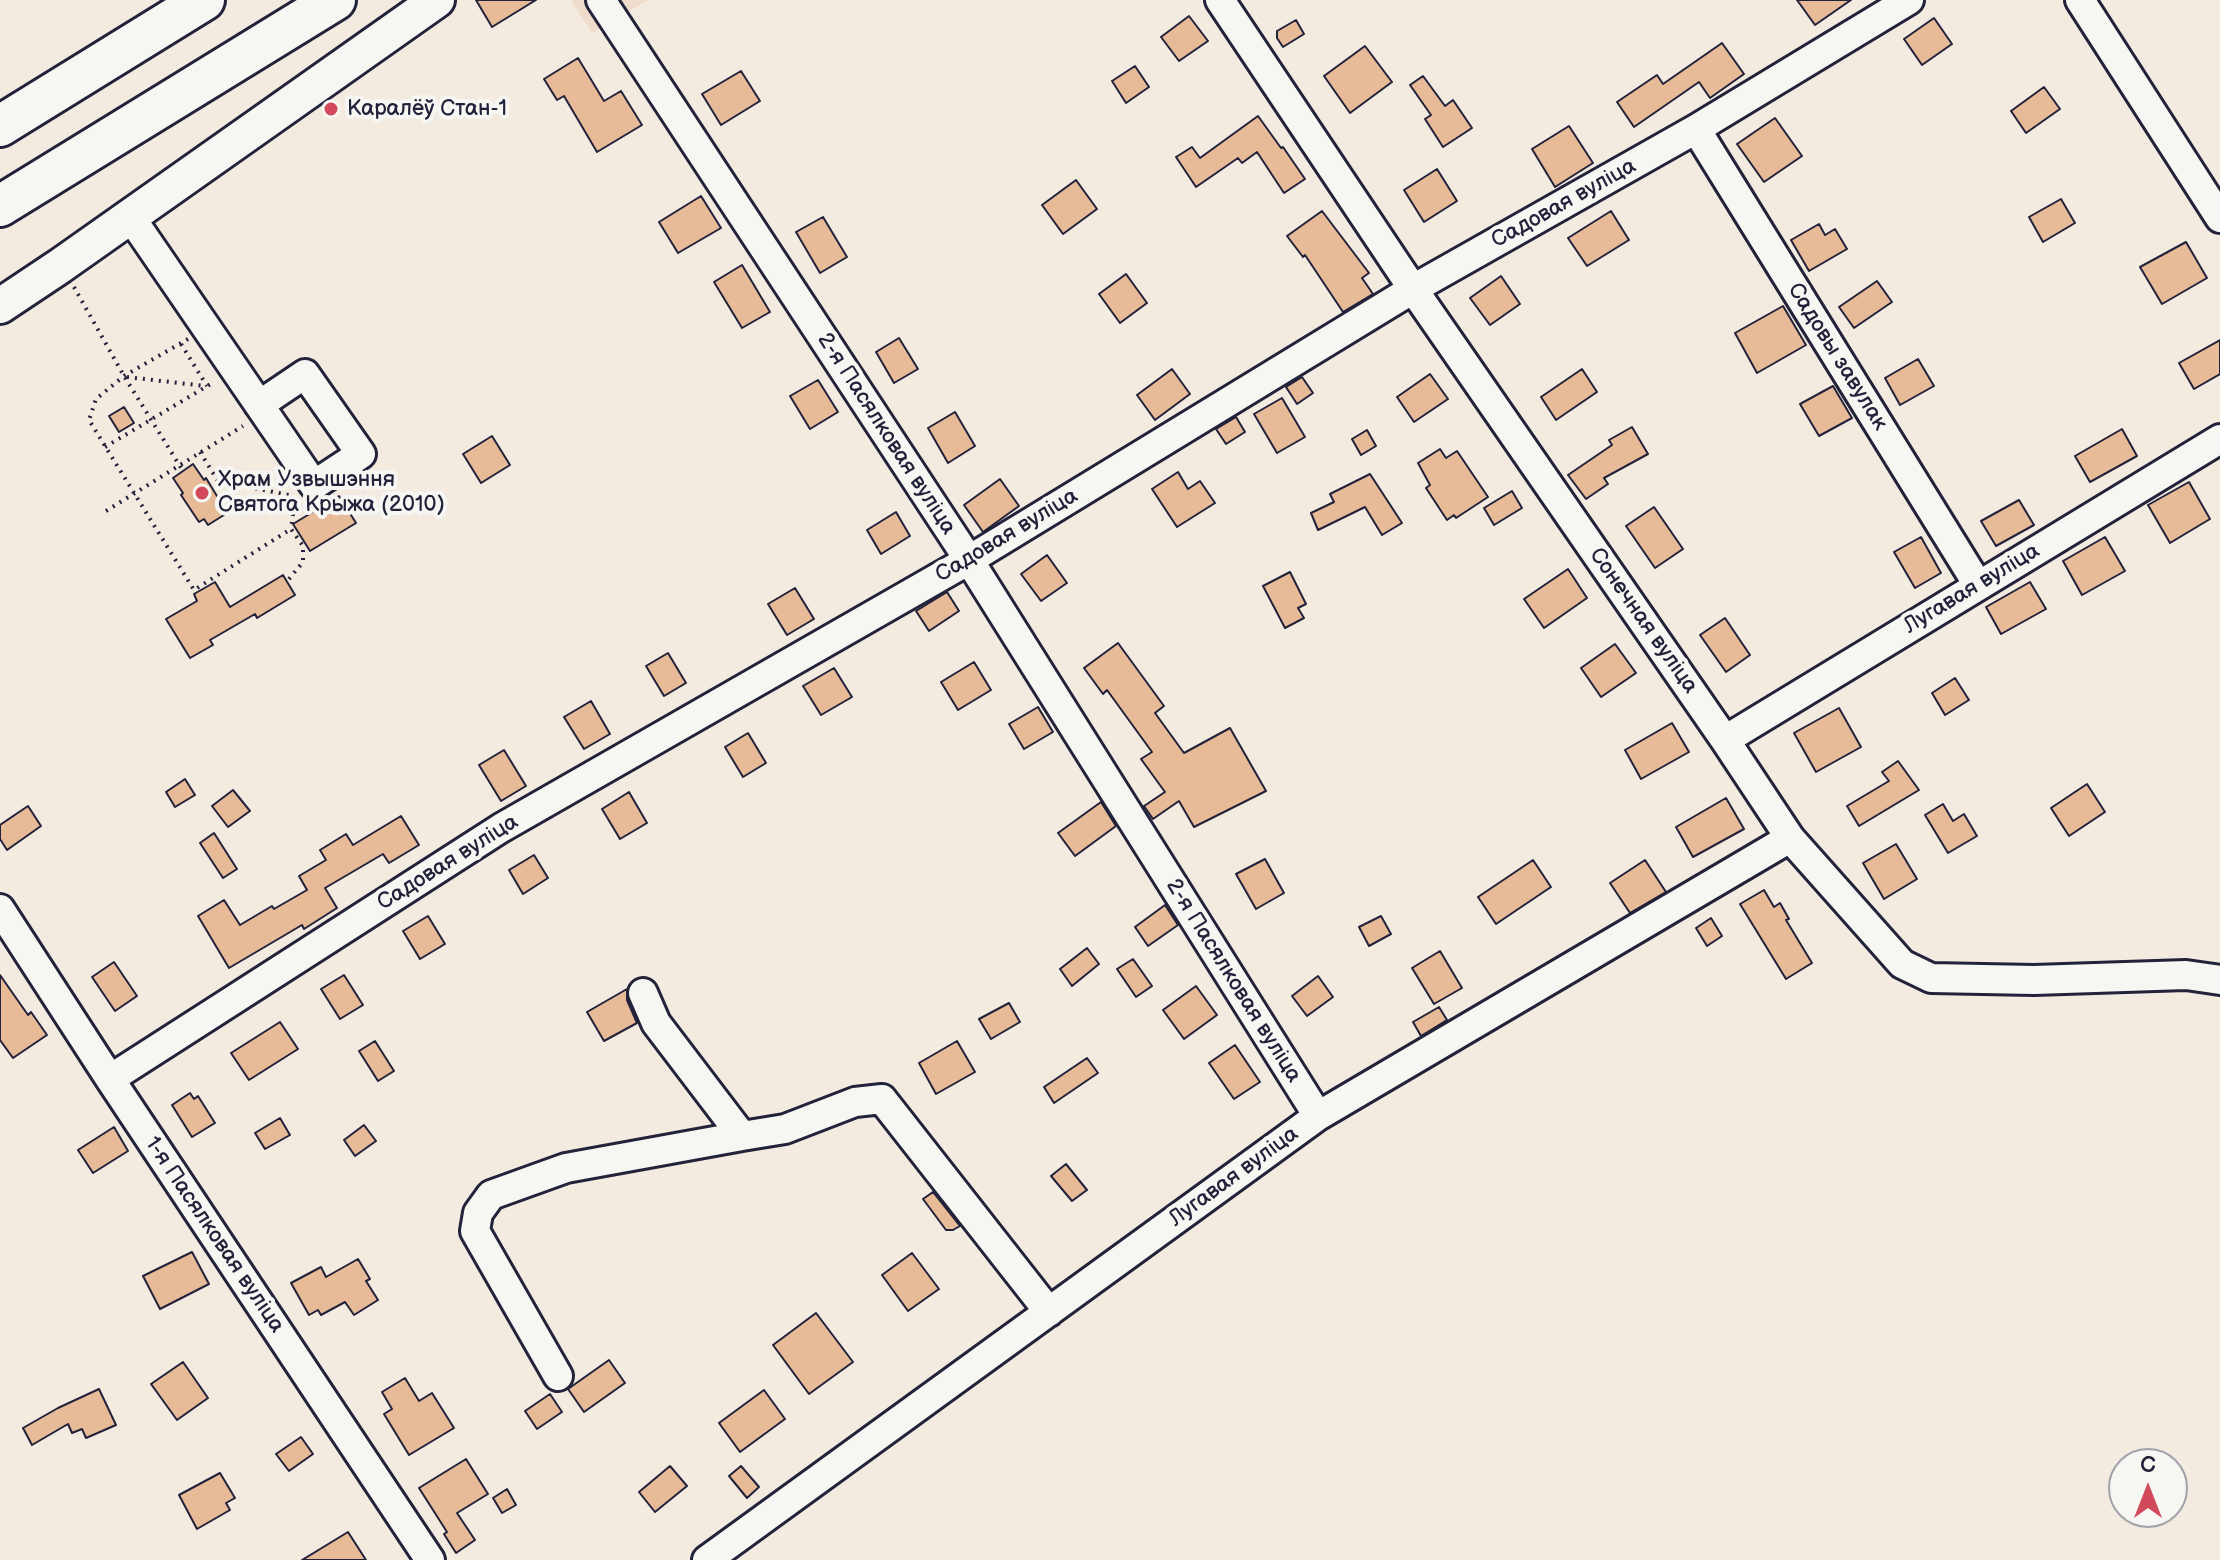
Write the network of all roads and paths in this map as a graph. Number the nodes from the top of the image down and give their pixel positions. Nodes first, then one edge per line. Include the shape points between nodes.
1 (204, 0) edge
2 (335, 0) edge
3 (437, 0) edge
4 (601, 0) edge
5 (1220, 0) edge
6 (1909, 0) edge
7 (2080, 0) edge
8 (0, 126) edge
9 (1696, 129) junction
10 (0, 206) edge
11 (130, 217) junction
12 (2220, 218) edge
13 (69, 278) dead end
14 (1413, 289) junction
15 (0, 306) edge
16 (191, 338) dead end
17 (181, 344) junction
18 (124, 376) junction
19 (217, 380) dead end
20 (207, 386) junction
21 (253, 414) joint
22 (151, 420) junction
23 (2220, 439) edge
24 (105, 447) junction
25 (200, 451) junction
26 (179, 464) junction
27 (183, 471) dead end
28 (297, 484) dead end
29 (133, 494) junction
30 (295, 497) junction
31 (305, 499) dead end
32 (106, 511) dead end
33 (291, 529) junction
34 (969, 560) junction
35 (289, 579) dead end
36 (1978, 585) junction
37 (1725, 740) junction
38 (1790, 838) junction
39 (0, 909) edge
40 (2220, 980) edge
41 (643, 993) dead end
42 (110, 1079) junction
43 (1318, 1116) junction
44 (742, 1136) junction
45 (1049, 1312) junction
46 (558, 1376) dead end
47 (430, 1560) edge
48 (707, 1560) edge

1 - 8 highway
2 - 10 highway
3 - 11 main road
4 - 34 street, 2-я Пасялковая вуліца
5 - 14 street, Сонечная вуліца
6 - 9 street, Садовая вуліца
7 - 12 street
9 - 14 street, Садовая вуліца
9 - 36 street, Садовы завулак
11 - 15 main road
11 - 21 street
13 - 18 path
14 - 34 street, Садовая вуліца
14 - 37 street, Сонечная вуліца
16 - 17 path
17 - 18 path
17 - 20 path
18 - 20 path
18 - 22 path
18 - 24 path via 96,399 89,420
19 - 20 path
20 - 22 path
21 - 25 path
22 - 24 path
22 - 26 path
23 - 36 street, Лугавая вуліца
24 - 29 path
25 - 26 path
25 - 30 path via 218,481
26 - 27 path
26 - 29 path
28 - 30 path
29 - 32 path
29 - 33 path via 194,590
30 - 31 path
30 - 33 path
33 - 35 path via 303,546 303,562
34 - 42 street, Садовая вуліца via 501,828
34 - 43 street, 2-я Пасялковая вуліца
36 - 37 street, Лугавая вуліца
37 - 38 street, Сонечная вуліца
38 - 40 street, Сонечная вуліца via 1902,964 1931,978 2186,975
38 - 43 street, Лугавая вуліца
39 - 42 street, 1-я Пасялковая вуліца
41 - 44 street via 656,1023
42 - 47 street, 1-я Пасялковая вуліца
43 - 45 street, Лугавая вуліца
44 - 45 street via 785,1129 855,1102 882,1099
44 - 46 street via 566,1168 491,1195 478,1213 475,1231
45 - 48 street, Лугавая вуліца

